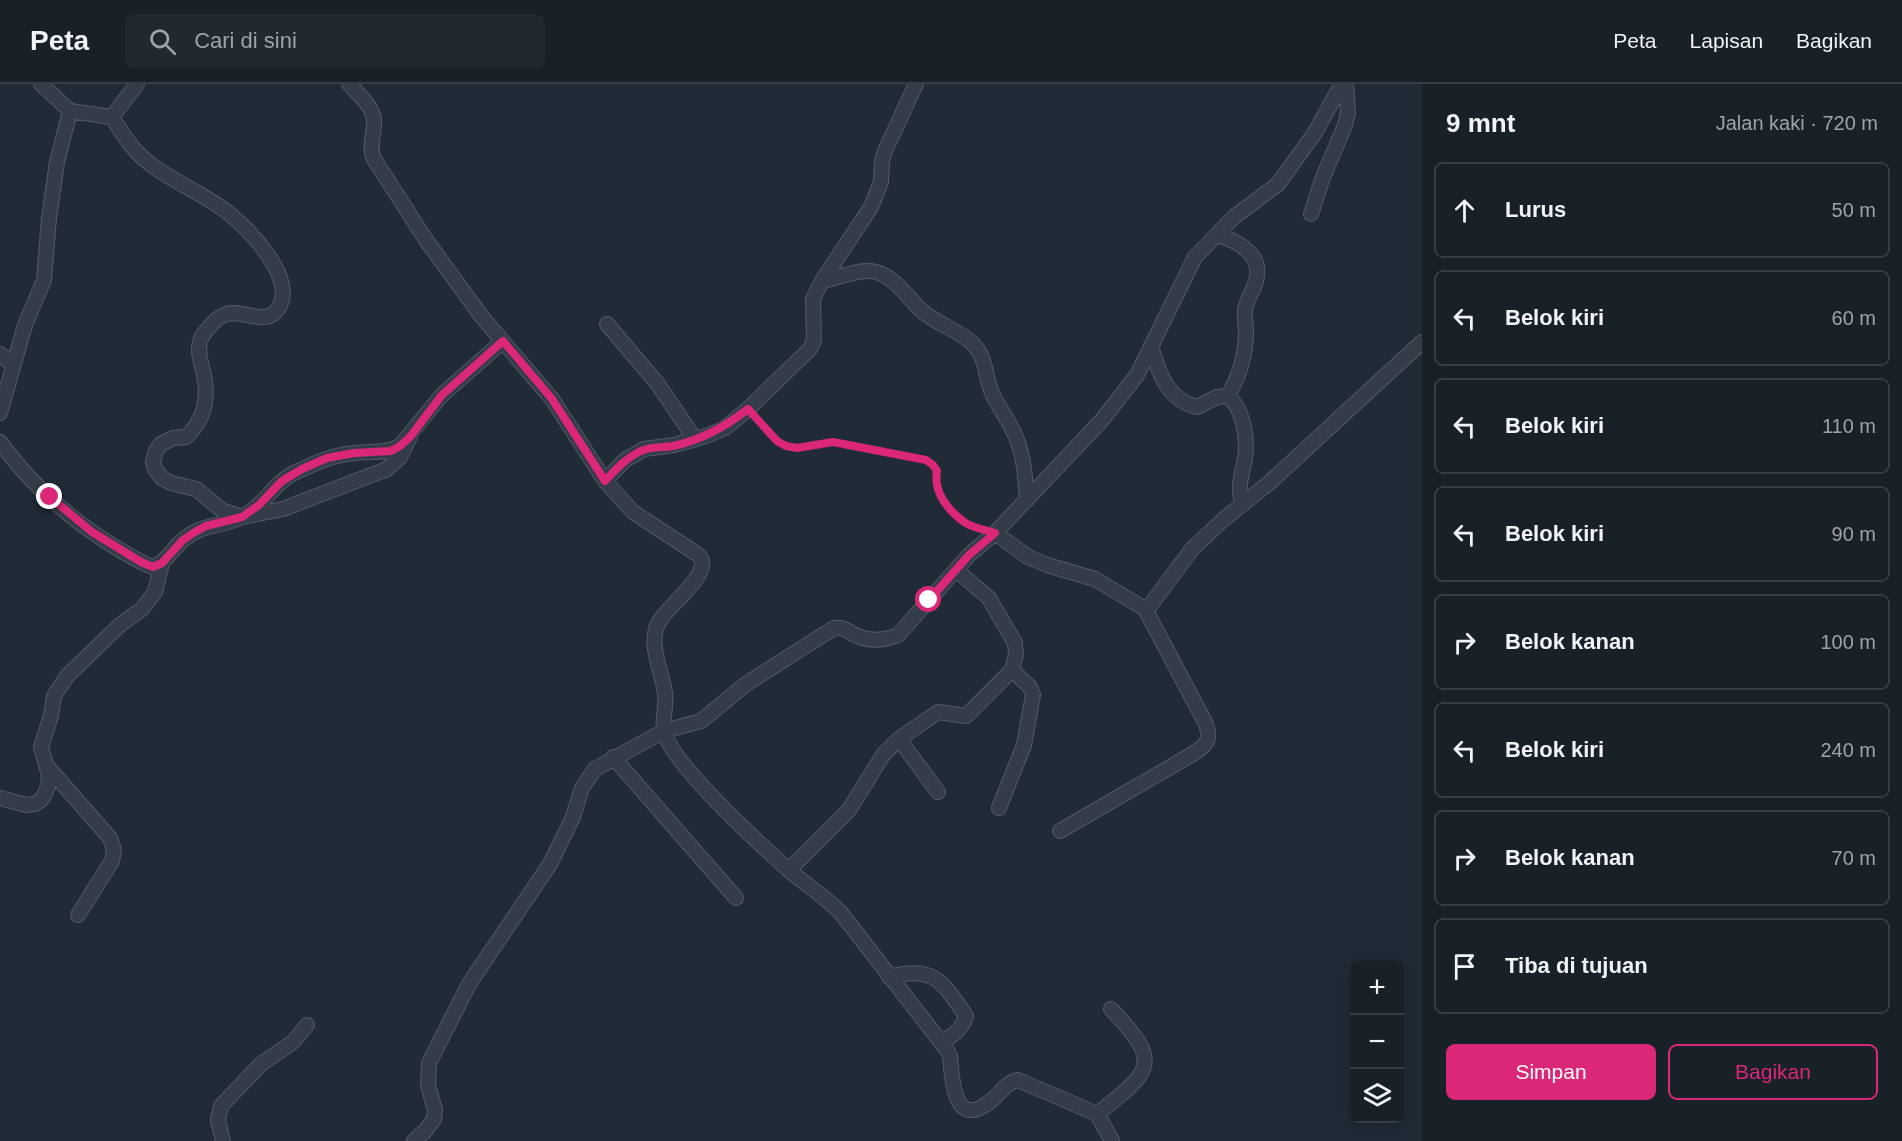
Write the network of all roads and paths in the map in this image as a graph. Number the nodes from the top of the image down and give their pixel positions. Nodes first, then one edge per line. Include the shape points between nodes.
1 (41, 84) edge
2 (137, 84) edge
3 (349, 84) edge
4 (916, 84) edge
5 (1344, 84) edge
6 (70, 111) junction
7 (112, 117) junction
8 (1311, 214) dead end
9 (1216, 235) junction
10 (822, 281) junction
11 (607, 324) dead end
12 (503, 341) junction
13 (1422, 342) edge
14 (1152, 349) junction
15 (0, 354) edge
16 (14, 365) junction
17 (1228, 396) junction
18 (748, 409) junction
19 (0, 413) edge
20 (410, 437) junction
21 (695, 439) junction
22 (0, 442) edge
23 (605, 481) junction
24 (1027, 500) junction
25 (1244, 504) junction
26 (242, 517) junction
27 (995, 533) junction
28 (162, 563) junction
29 (956, 570) junction
30 (1145, 609) junction
31 (1012, 670) junction
32 (664, 731) junction
33 (899, 739) junction
34 (614, 757) junction
35 (44, 763) junction
36 (939, 792) dead end
37 (0, 798) edge
38 (999, 808) dead end
39 (1060, 831) dead end
40 (789, 870) junction
41 (736, 898) dead end
42 (78, 915) dead end
43 (889, 976) junction
44 (1112, 1009) dead end
45 (307, 1025) dead end
46 (942, 1042) junction
47 (1097, 1114) junction
48 (223, 1141) edge
49 (414, 1141) edge
50 (1112, 1141) edge

1 - 6 street
2 - 7 street
3 - 12 street via 374,118 374,159 426,240
4 - 10 street via 882,160 875,199
5 - 8 street via 1348,112 1345,125
5 - 9 street via 1278,184
6 - 7 street
6 - 16 street via 48,218 44,280
7 - 26 street via 129,144 152,166 216,204 242,226 265,251 283,286 282,299 270,316 226,314 202,337 199,345 205,378 204,410 186,437 161,444 153,462 162,478 196,489 223,511
9 - 14 street via 1195,257
9 - 17 street via 1240,243 1257,266 1257,280 1245,313 1245,358
10 - 18 street via 813,299 814,340 810,349
10 - 24 street via 877,272 923,312 980,351 992,394 1020,447
11 - 21 street via 657,383
12 - 20 street via 442,395
12 - 23 street via 552,399
13 - 25 street
14 - 17 street via 1158,372 1167,388 1179,398 1197,407 1216,397
14 - 24 street via 1102,420
15 - 16 street
16 - 19 street
17 - 25 street via 1239,411 1245,437 1239,488
18 - 21 street via 725,428
18 - 27 path via 786,446 833,442 926,460 937,471 934,483 947,505 965,523
20 - 26 street via 391,451 336,456 302,469 282,481
20 - 26 street via 400,457 387,469 283,509
21 - 23 street via 644,449 625,460
22 - 28 street via 36,485 92,532 146,565
23 - 32 street via 633,512 697,554 703,564 699,575 657,624 654,640 665,694
24 - 27 street
25 - 30 street via 1192,549
26 - 28 street via 195,532
27 - 29 street
27 - 30 street via 1028,557 1095,579
28 - 35 street via 155,592 142,609 68,676 54,696 41,747
29 - 31 street via 989,598 1015,643
29 - 32 street via 898,635 882,641 834,628 746,684 701,721
30 - 39 street via 1206,724 1208,741 1191,755
31 - 33 street via 966,716 938,712
31 - 38 street via 1033,695 1024,746
32 - 34 street
32 - 40 street via 682,765
33 - 36 street
33 - 40 street via 883,755 849,810
34 - 41 street
34 - 49 street via 589,777 550,864 469,984 429,1063 434,1119
35 - 37 street via 49,775 43,798 26,805
35 - 42 street via 110,838 114,850
40 - 43 street via 841,913
43 - 46 street
43 - 46 street via 910,971 924,973 947,989 966,1016 955,1034
44 - 47 street via 1145,1052 1145,1066 1140,1077
45 - 48 street via 293,1042 261,1064 221,1106 218,1120
46 - 47 street via 950,1056 955,1098 968,1109 990,1103 1010,1082 1017,1080
47 - 50 street

